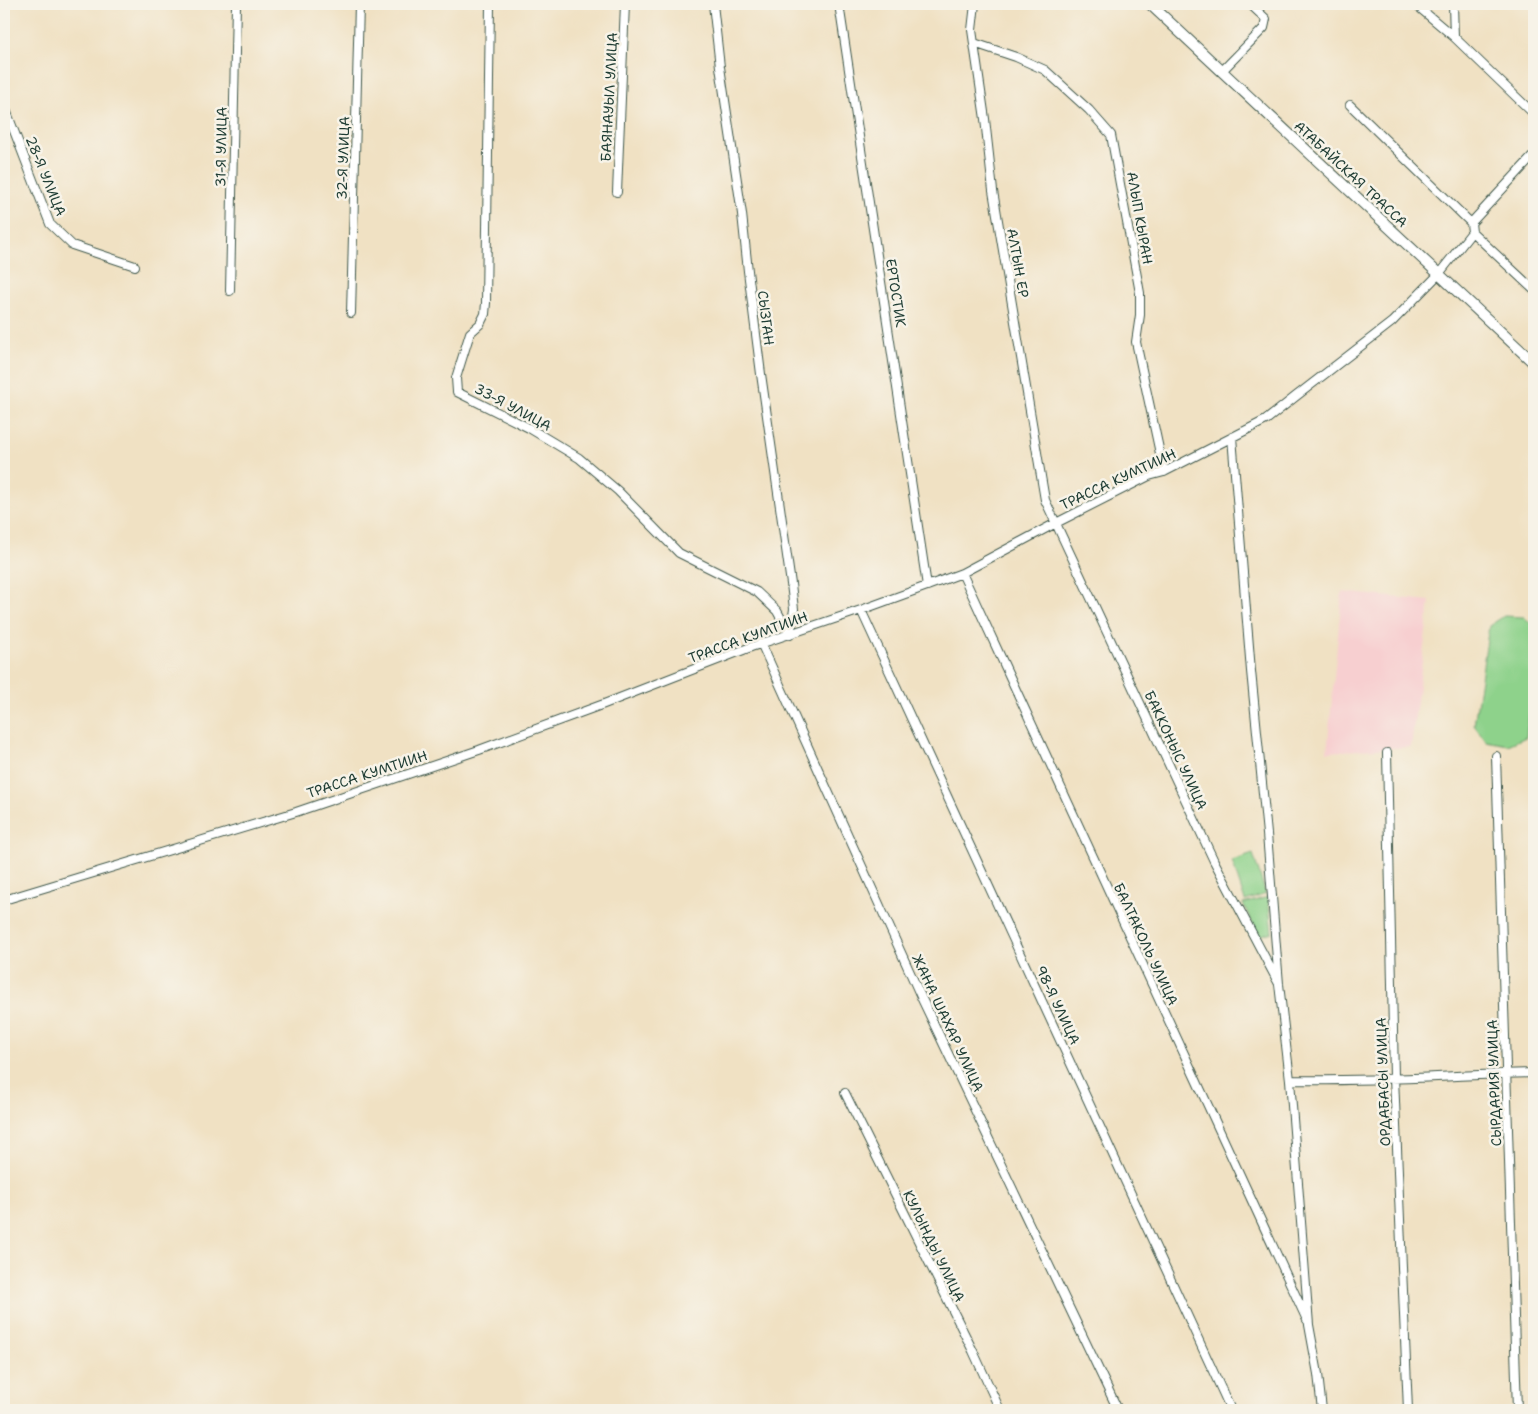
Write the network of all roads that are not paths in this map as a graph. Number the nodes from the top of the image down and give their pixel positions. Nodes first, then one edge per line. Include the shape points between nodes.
1 (236, 4) edge
2 (359, 4) edge
3 (490, 4) edge
4 (625, 4) edge
5 (713, 4) edge
6 (839, 4) edge
7 (974, 4) edge
8 (1150, 4) edge
9 (1250, 4) edge
10 (1415, 4) edge
11 (1453, 4) edge
12 (1454, 37) junction
13 (974, 43) junction
14 (1222, 72) junction
15 (4, 104) edge
16 (1350, 104) dead end
17 (1534, 114) edge
18 (1534, 155) edge
19 (617, 192) dead end
20 (1471, 223) junction
21 (1472, 232) junction
22 (135, 266) dead end
23 (1438, 275) junction
24 (1534, 290) edge
25 (230, 291) dead end
26 (351, 313) dead end
27 (1534, 363) edge
28 (1232, 437) junction
29 (1164, 472) junction
30 (1056, 523) junction
31 (962, 573) junction
32 (927, 586) junction
33 (861, 610) junction
34 (790, 635) junction
35 (761, 643) junction
36 (1387, 754) dead end
37 (1496, 756) dead end
38 (4, 900) edge
39 (1279, 984) junction
40 (1506, 1074) junction
41 (1534, 1074) edge
42 (1394, 1077) junction
43 (1290, 1080) junction
44 (845, 1093) dead end
45 (1309, 1325) junction
46 (1000, 1410) edge
47 (1118, 1410) edge
48 (1231, 1410) edge
49 (1322, 1410) edge
50 (1408, 1410) edge
51 (1517, 1410) edge

1 - 25 street, 31-Я УЛИЦА
2 - 26 street, 32-Я УЛИЦА
3 - 34 street, 33-Я УЛИЦА via 485,314 470,333 456,378 457,392 529,428 579,458 618,491 679,553 756,592 777,611
4 - 19 street, БАЯНАУЫЛ УЛИЦА
5 - 34 street, СЫЗГАН via 791,584 794,609
6 - 32 street, ЕРТОСТИК
7 - 13 street, АЛТЫН ЕР
8 - 14 main road, АТАБАЙСКАЯ ТРАССА
9 - 14 street via 1266,19 1264,28
10 - 12 street
11 - 12 street
12 - 17 street
13 - 29 street, АЛЫП КЫРАН via 1045,70 1111,135 1140,293 1136,342
13 - 30 street, АЛТЫН ЕР via 993,191 1045,500
14 - 23 main road, АТАБАЙСКАЯ ТРАССА
15 - 22 street, 28-Я УЛИЦА via 50,224 72,245
16 - 20 street
18 - 20 street
20 - 21 street
21 - 23 street, ТРАССА КУМТИИН
21 - 24 street
23 - 27 main road, АТАБАЙСКАЯ ТРАССА
23 - 28 street, ТРАССА КУМТИИН via 1392,322 1266,420
28 - 29 street, ТРАССА КУМТИИН
28 - 39 street
29 - 30 street, ТРАССА КУМТИИН via 1149,476
30 - 31 street, ТРАССА КУМТИИН
30 - 39 street, БАККОНЫС УЛИЦА via 1214,861
31 - 32 street, ТРАССА КУМТИИН
31 - 45 street, БАЛТАКОЛЬ УЛИЦА
32 - 33 street, ТРАССА КУМТИИН
33 - 34 street, ТРАССА КУМТИИН
33 - 48 street, 98-Я УЛИЦА
34 - 35 street, ТРАССА КУМТИИН
35 - 38 street, ТРАССА КУМТИИН via 470,753 296,812
35 - 47 street, ЖАНА ШАХАР УЛИЦА via 922,998
36 - 42 street, ОРДАБАСЫ УЛИЦА
37 - 40 street, СЫРДАРИЯ УЛИЦА
39 - 43 street
40 - 41 street
40 - 42 street
40 - 51 street, СЫРДАРИЯ УЛИЦА
42 - 43 street
42 - 50 street, ОРДАБАСЫ УЛИЦА
43 - 45 street
44 - 46 street, КУЛЫНДЫ УЛИЦА
45 - 49 street

